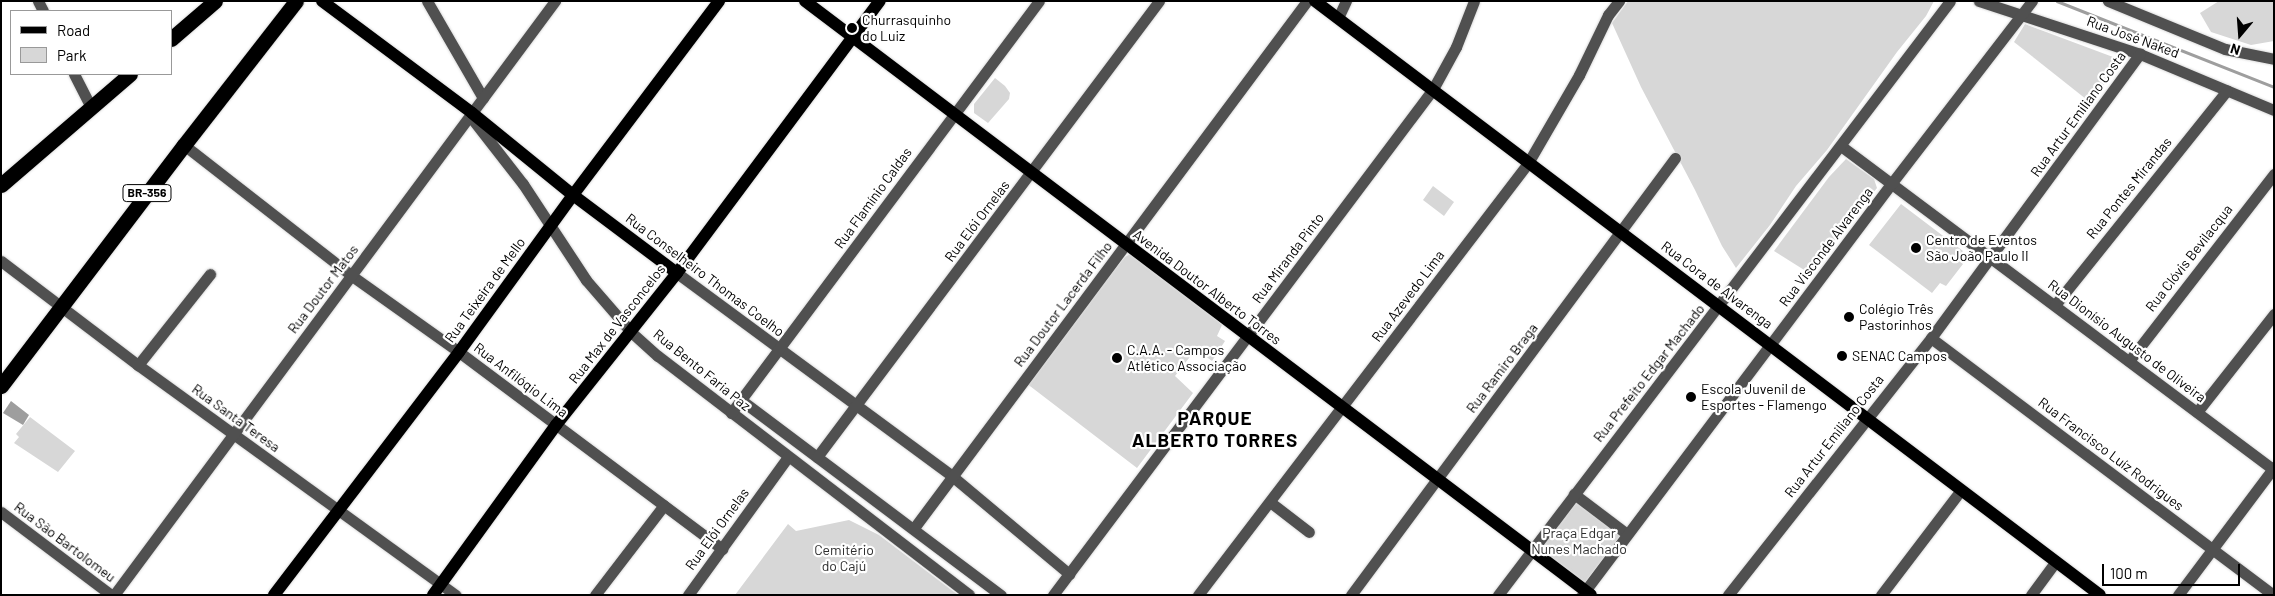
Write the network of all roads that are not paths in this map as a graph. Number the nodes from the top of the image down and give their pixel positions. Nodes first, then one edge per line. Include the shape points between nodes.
1 (215, 1) edge
2 (296, 1) edge
3 (322, 1) edge
4 (427, 1) edge
5 (555, 1) edge
6 (719, 1) edge
7 (805, 1) edge
8 (880, 1) edge
9 (1039, 1) edge
10 (1159, 1) edge
11 (1307, 1) edge
12 (1315, 1) edge
13 (1346, 1) edge
14 (1474, 1) edge
15 (1619, 1) edge
16 (1950, 1) edge
17 (1979, 1) edge
18 (2032, 1) edge
19 (2108, 1) edge
20 (2021, 14) junction
21 (1338, 18) junction
22 (853, 37) junction
23 (172, 38) edge
24 (2140, 54) junction
25 (2271, 55) edge
26 (74, 75) edge
27 (129, 75) edge
28 (1433, 89) junction
29 (2227, 90) junction
30 (484, 98) junction
31 (91, 108) junction
32 (2274, 110) edge
33 (953, 114) junction
34 (471, 115) junction
35 (184, 145) junction
36 (1841, 146) junction
37 (1675, 158) dead end
38 (1528, 163) junction
39 (1031, 173) junction
40 (2274, 174) edge
41 (1891, 184) junction
42 (1, 186) edge
43 (573, 195) junction
44 (551, 225) junction
45 (1622, 232) junction
46 (1126, 244) junction
47 (1991, 257) junction
48 (1, 261) edge
49 (677, 273) junction
50 (210, 274) dead end
51 (352, 276) junction
52 (2055, 305) junction
53 (1720, 306) junction
54 (61, 308) junction
55 (2274, 314) edge
56 (631, 332) junction
57 (1247, 336) junction
58 (1931, 338) junction
59 (1772, 344) junction
60 (780, 350) junction
61 (459, 352) junction
62 (2128, 361) junction
63 (138, 365) junction
64 (1, 386) edge
65 (741, 400) junction
66 (857, 406) junction
67 (1342, 408) junction
68 (2197, 412) junction
69 (731, 413) junction
70 (1866, 419) junction
71 (556, 425) junction
72 (233, 434) junction
73 (788, 457) junction
74 (817, 457) junction
75 (2273, 469) edge
76 (952, 476) junction
77 (1438, 479) junction
78 (1961, 490) junction
79 (1574, 494) junction
80 (1270, 502) junction
81 (664, 505) junction
82 (338, 510) junction
83 (1, 512) edge
84 (914, 528) junction
85 (1309, 532) dead end
86 (1627, 534) junction
87 (722, 549) junction
88 (2213, 549) junction
89 (1532, 550) junction
90 (2056, 562) junction
91 (1069, 574) junction
92 (441, 584) junction
93 (1586, 593) edge
94 (113, 595) edge
95 (274, 595) edge
96 (432, 595) edge
97 (456, 595) edge
98 (595, 595) edge
99 (688, 595) edge
100 (969, 595) edge
101 (1002, 595) edge
102 (1053, 595) edge
103 (1198, 595) edge
104 (1351, 595) edge
105 (1498, 595) edge
106 (1728, 595) edge
107 (1881, 595) edge
108 (2031, 595) edge
109 (2100, 595) edge
110 (2178, 595) edge
111 (2273, 595) edge

1 - 23 highway
2 - 35 highway, BR-356
3 - 34 main road, Rua Conselheiro Thomas Coelho
4 - 30 street
5 - 30 street, Rua Doutor Matos
6 - 43 main road, Rua Teixeira de Mello
7 - 22 main road, Avenida Doutor Alberto Torres
8 - 22 main road, Rua Max de Vasconcelos
9 - 33 street, Rua Flamínio Caldas
10 - 39 street, Rua Elói Ornelas
11 - 46 street, Rua Doutor Lacerda Filho
12 - 21 main road, Rua Cora de Alvarenga
13 - 21 street
14 - 28 street, Rua Miranda Pinto via 1456,47
15 - 38 street, Rua Azevedo Lima
16 - 36 street, Rua Prefeito Edgar Machado
17 - 20 street, Rua José Naked
18 - 20 street, Rua Visconde Alvarenga
19 - 25 street via 2225,49 2249,55
20 - 24 street, Rua José Naked
20 - 41 street, Rua Visconde Alvarenga
21 - 28 main road, Rua Cora de Alvarenga
22 - 33 main road, Avenida Doutor Alberto Torres
22 - 49 main road, Rua Max de Vasconcelos
24 - 29 street, Rua José Naked
24 - 47 street, Rua Artur Emiliano Costa
26 - 31 street
27 - 31 highway
28 - 38 main road, Rua Cora de Alvarenga
28 - 57 street, Rua Miranda Pinto
29 - 32 street, Rua José Naked
29 - 52 street, Rua Pontes Mirandas
30 - 34 street, Rua Doutor Matos
31 - 42 highway
33 - 39 main road, Avenida Doutor Alberto Torres
33 - 60 street, Rua Flamínio Caldas
34 - 43 main road, Rua Conselheiro Thomas Coelho
34 - 44 street, Rua Bento Faria Paz
34 - 51 street, Rua Doutor Matos
35 - 51 street, Rua Anfilóqio Lima
35 - 54 highway, BR-356
36 - 41 street, Rua Dionísio Augusto de Oliveira
36 - 53 street, Rua Prefeito Edgar Machado
37 - 45 street, Rua Ramiro Braga
38 - 45 main road, Rua Cora de Alvarenga
38 - 67 street, Rua Azevedo Lima
39 - 46 main road, Avenida Doutor Alberto Torres
39 - 66 street, Rua Elói Ornelas
40 - 62 street, Rua Clóvis Bevilacqua
41 - 47 street, Rua Dionísio Augusto de Oliveira
41 - 59 street, Rua Visconde Alvarenga
43 - 44 main road, Rua Teixeira de Mello
43 - 49 main road, Rua Conselheiro Thomas Coelho
44 - 56 street, Rua Bento Faria Paz via 586,280
44 - 61 main road, Rua Teixeira de Mello
45 - 53 main road, Rua Cora de Alvarenga
45 - 77 street, Rua Ramiro Braga
46 - 57 main road, Avenida Doutor Alberto Torres
46 - 76 street, Rua Doutor Lacerda Filho
47 - 52 street, Rua Dionísio Augusto de Oliveira
47 - 58 street, Rua Artur Emiliano Costa
48 - 54 street, Rua Santa Teresa
49 - 56 main road, Rua Max de Vasconcelos
49 - 60 street, Rua Conselheiro Thomas Coelho
50 - 63 street
51 - 61 street, Rua Anfilóqio Lima
51 - 72 street, Rua Doutor Matos
52 - 62 street, Rua Dionísio Augusto de Oliveira
53 - 59 main road, Rua Cora de Alvarenga
53 - 79 street, Rua Prefeito Edgar Machado
54 - 63 street, Rua Santa Teresa
54 - 64 highway, BR-356
55 - 68 street
56 - 69 street, Rua Bento Faria Paz
56 - 71 main road, Rua Max de Vasconcelos
57 - 67 main road, Avenida Doutor Alberto Torres
57 - 91 street, Rua Miranda Pinto
58 - 70 street, Rua Artur Emiliano Costa
58 - 88 street, Rua Francisco Luíz Rodrigues
59 - 70 main road, Rua Cora de Alvarenga
59 - 86 street, Rua Visconde Alvarenga
60 - 65 street, Rua Flamínio Caldas
60 - 66 street, Rua Conselheiro Thomas Coelho
61 - 71 street, Rua Anfilóqio Lima
61 - 82 main road, Rua Teixeira de Mello
62 - 68 street, Rua Dionísio Augusto de Oliveira
63 - 72 street, Rua Santa Teresa
65 - 69 street, Rua Flamínio Caldas
65 - 74 street, Rua Bento Faria Paz
66 - 74 street, Rua Elói Ornelas
66 - 76 street, Rua Conselheiro Thomas Coelho
67 - 77 main road, Avenida Doutor Alberto Torres
67 - 80 street, Rua Azevedo Lima
68 - 75 street, Rua Dionísio Augusto de Oliveira
69 - 73 street, Rua Bento Faria Paz
70 - 78 main road, Rua Cora de Alvarenga
70 - 106 street, Rua Artur Emiliano Costa
71 - 81 street, Rua Anfilóqio Lima
71 - 92 main road, Rua Max de Vasconcelos
72 - 82 street, Rua Santa Teresa
72 - 94 street, Rua Doutor Matos
73 - 87 street, Rua Elói Ornelas
73 - 100 street, Rua Bento Faria Paz
74 - 84 street, Rua Bento Faria Paz
75 - 88 street
76 - 84 street, Rua Doutor Lacerda Filho
76 - 91 street, Rua Conselheiro Thomas Coelho
77 - 89 main road, Avenida Doutor Alberto Torres
77 - 104 street, Rua Ramiro Braga
78 - 90 main road, Rua Cora de Alvarenga
78 - 107 street
79 - 86 street
79 - 89 street, Rua Prefeito Edgar Machado
80 - 85 street
80 - 103 street, Rua Azevedo Lima
81 - 87 street, Rua Anfilóqio Lima
81 - 98 street
82 - 92 street, Rua Santa Teresa
82 - 95 main road, Rua Teixeira de Mello
83 - 94 street, Rua São Bartolomeu
84 - 101 street, Rua Bento Faria Paz
86 - 93 street, Rua Visconde Alvarenga
87 - 99 street, Rua Elói Ornelas
88 - 110 street
88 - 111 street, Rua Francisco Luíz Rodrigues
89 - 93 main road, Avenida Doutor Alberto Torres
89 - 105 street, Rua Prefeito Edgar Machado
90 - 108 street
90 - 109 main road, Rua Cora de Alvarenga
91 - 102 street, Rua Miranda Pinto
92 - 96 main road, Rua Max de Vasconcelos
92 - 97 street, Rua Santa Teresa

